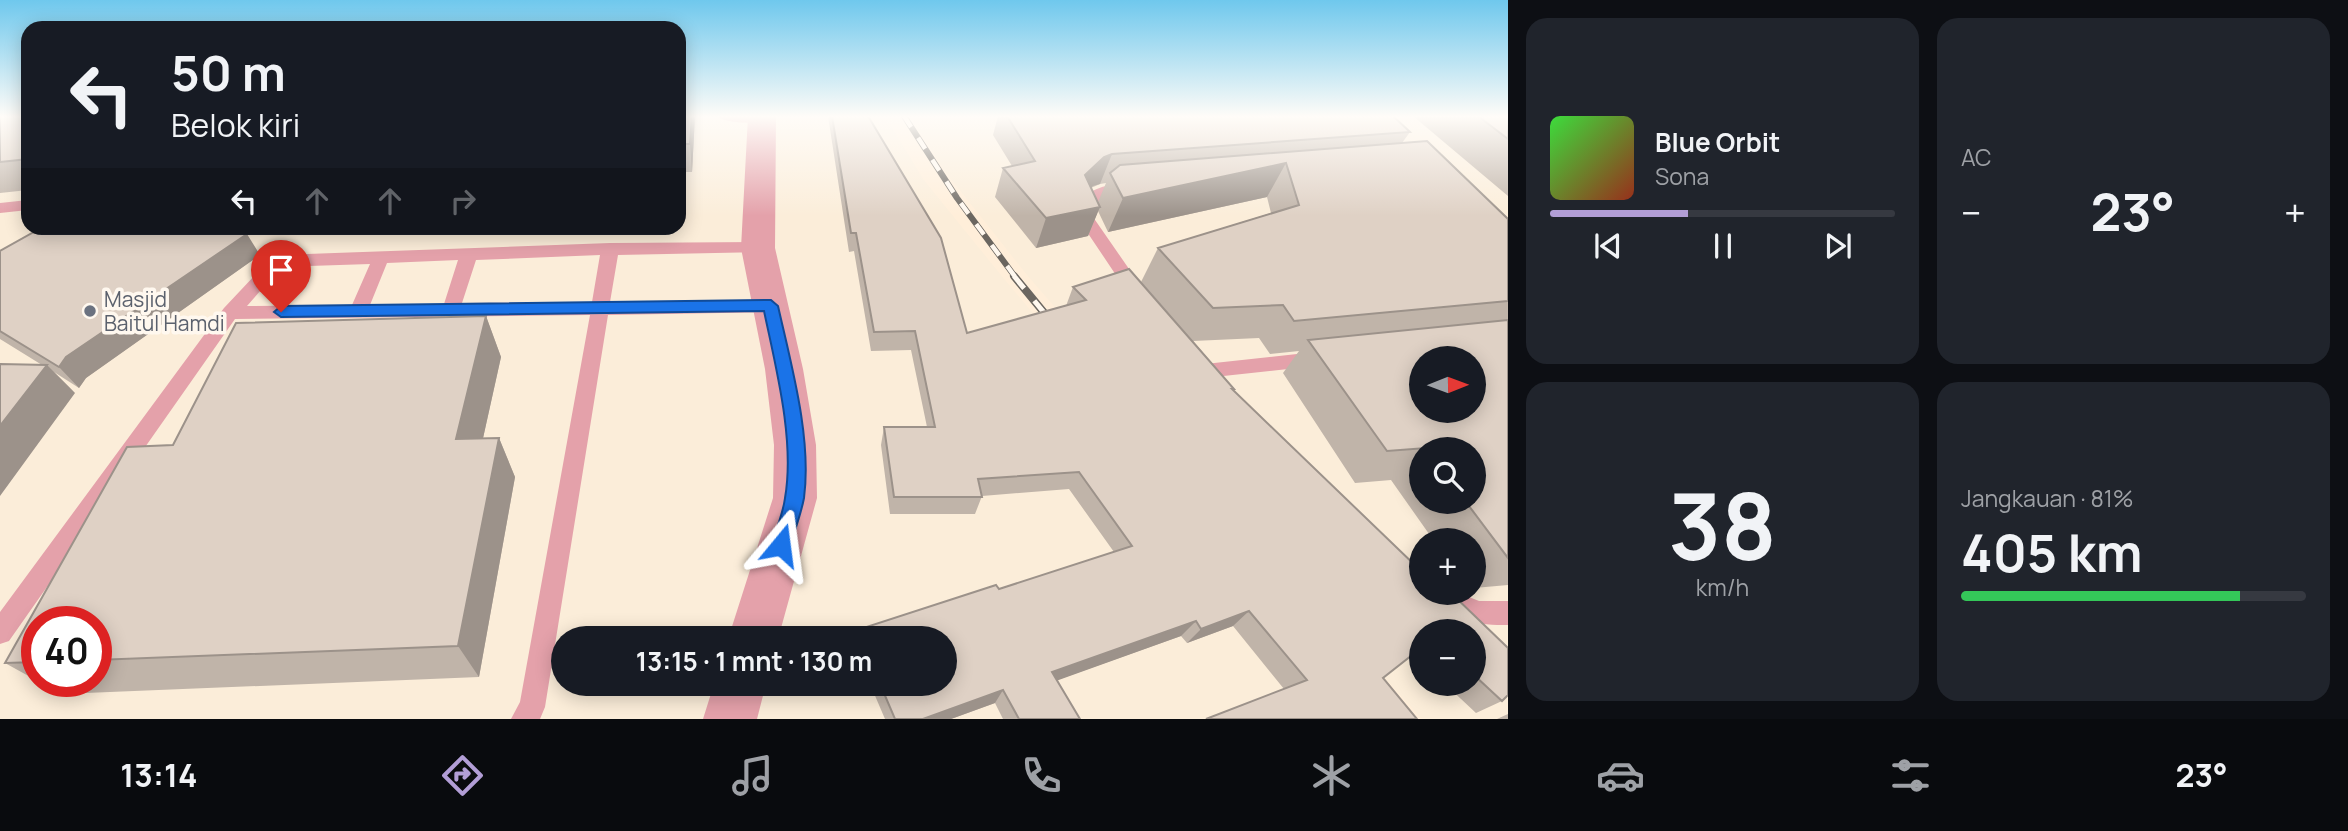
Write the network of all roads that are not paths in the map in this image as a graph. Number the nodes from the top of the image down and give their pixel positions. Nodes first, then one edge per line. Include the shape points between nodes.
1 (761, 150) edge
2 (1149, 187) edge
3 (21, 206) edge
4 (0, 208) edge
5 (758, 248) junction
6 (610, 249) junction
7 (469, 254) junction
8 (381, 257) junction
9 (771, 306) junction
10 (1148, 306) edge
11 (452, 308) junction
12 (601, 308) junction
13 (358, 311) junction
14 (230, 313) junction
15 (1189, 352) edge
16 (1329, 358) edge
17 (1205, 371) junction
18 (1224, 390) edge
19 (1457, 605) edge
20 (1508, 613) edge
21 (757, 626) edge
22 (0, 632) edge
23 (737, 696) edge
24 (524, 719) edge
25 (730, 719) edge

1 - 5 street
2 - 10 lane via 1101,191 1085,205 1093,232
3 - 4 lane
5 - 6 lane
5 - 9 street
6 - 7 lane
6 - 12 lane
7 - 8 lane
7 - 11 lane
8 - 13 lane
8 - 14 lane via 307,260 285,267 262,278
9 - 12 lane
9 - 21 street via 795,445 794,498
11 - 12 lane
11 - 13 lane
12 - 24 lane via 532,707
13 - 14 lane
14 - 22 lane
15 - 17 lane
16 - 17 lane
17 - 18 lane
19 - 20 lane via 1483,614
23 - 25 street

